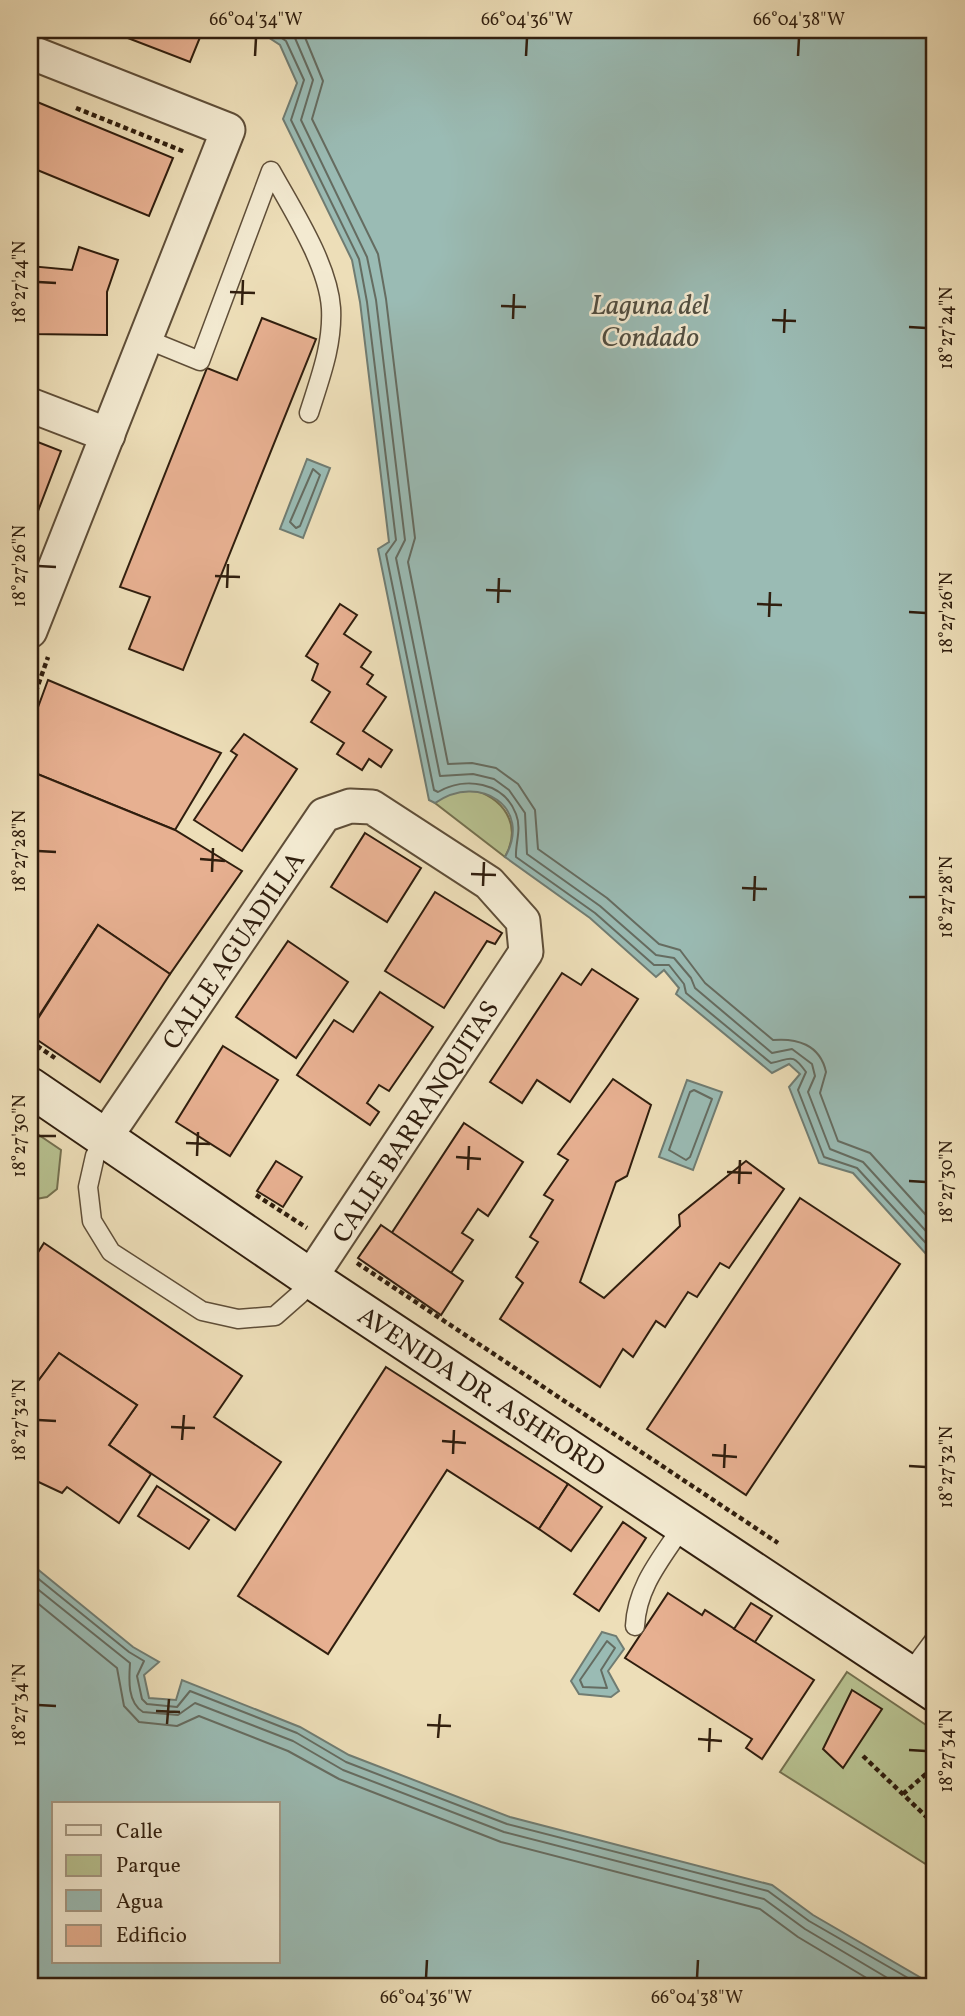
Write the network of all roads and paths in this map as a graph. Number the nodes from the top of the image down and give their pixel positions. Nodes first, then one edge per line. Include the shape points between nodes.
1 (30, 52) edge
2 (68, 105) dead end
3 (196, 156) dead end
4 (146, 339) junction
5 (30, 405) edge
6 (309, 413) dead end
7 (108, 435) junction
8 (30, 631) edge
9 (518, 963) joint
10 (30, 1041) edge
11 (56, 1059) dead end
12 (30, 1087) edge
13 (104, 1139) junction
14 (250, 1192) dead end
15 (315, 1228) dead end
16 (355, 1253) dead end
17 (310, 1278) junction
18 (684, 1524) junction
19 (784, 1547) dead end
20 (635, 1626) dead end
21 (935, 1639) edge
22 (922, 1683) edge
23 (863, 1756) dead end
24 (935, 1766) edge
25 (903, 1794) junction
26 (935, 1825) edge

1 - 4 street via 228,130
2 - 3 path
4 - 6 lane via 200,362 271,170 303,229 331,306 326,360
4 - 7 street
5 - 7 street
7 - 8 street
9 - 13 street, CALLE AGUADILLA via 526,952 523,921 489,883 372,807 350,806 324,815
9 - 17 street, CALLE BARRANQUITAS
10 - 11 path
12 - 13 street, AVENIDA DR. ASHFORD
13 - 17 street, AVENIDA DR. ASHFORD
13 - 17 lane via 88,1187 92,1221 111,1252 202,1311 238,1320 275,1316
14 - 15 path via 305,1228
16 - 19 path via 358,1264
17 - 18 street, AVENIDA DR. ASHFORD
18 - 20 lane via 649,1576 636,1604
18 - 22 street, AVENIDA DR. ASHFORD
21 - 22 lane
23 - 25 path
24 - 25 path
25 - 26 path

